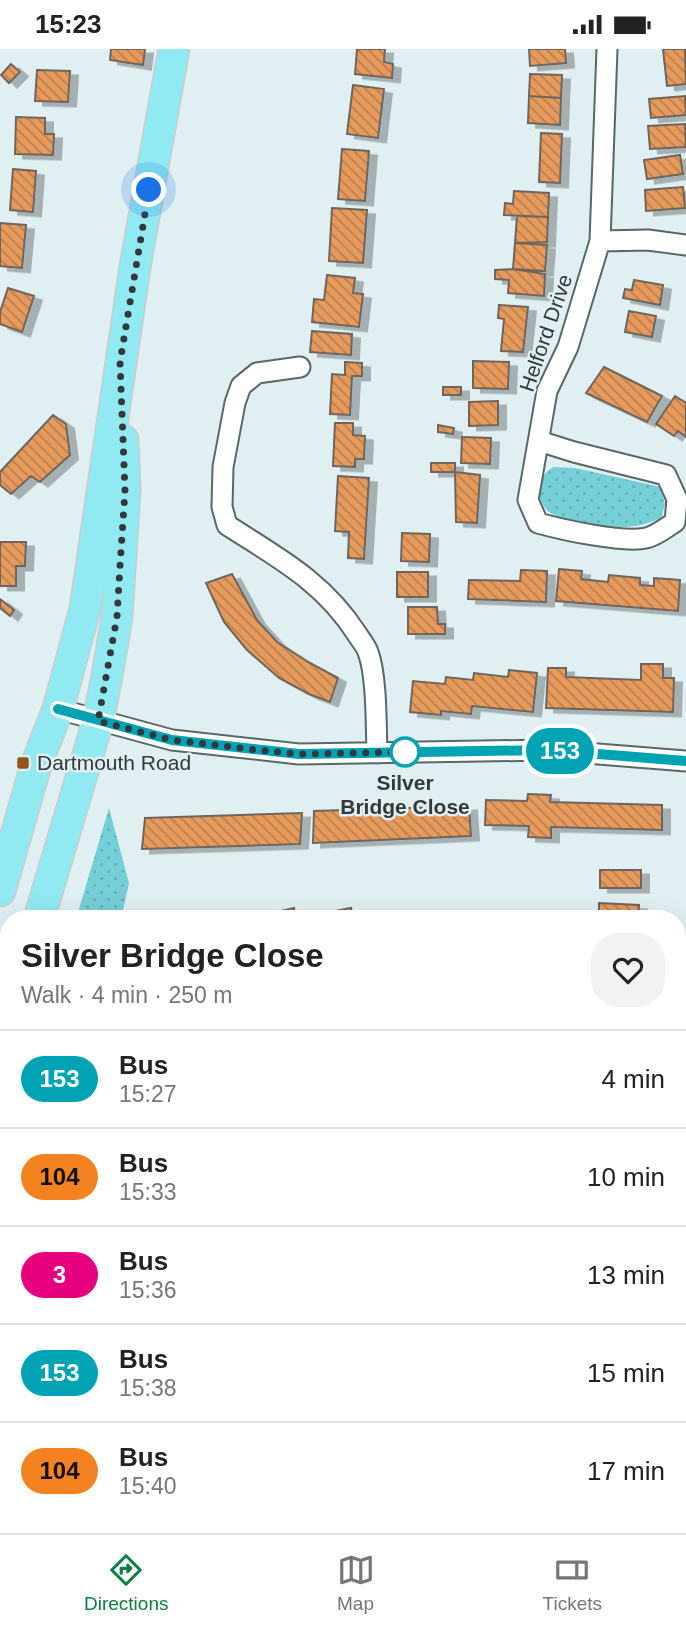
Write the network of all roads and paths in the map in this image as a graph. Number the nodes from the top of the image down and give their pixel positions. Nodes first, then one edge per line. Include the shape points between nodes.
1 (174, 49) edge
2 (607, 49) edge
3 (600, 241) junction
4 (686, 245) edge
5 (120, 362) junction
6 (300, 367) dead end
7 (540, 441) junction
8 (58, 709) junction
9 (98, 721) junction
10 (377, 753) junction
11 (686, 761) edge
12 (0, 891) edge
13 (42, 910) edge

1 - 5 main road
2 - 3 street, Helford Drive
3 - 4 street
3 - 7 street, Helford Drive via 568,347 547,391
5 - 8 main road via 85,609
5 - 9 main road via 125,491 117,617
6 - 10 street via 257,373 242,386 223,467 222,507 227,525 323,591 368,652
7 - 7 street, Helford Drive via 666,475 677,499 675,522 647,538 566,531 538,523 528,500
8 - 9 street
8 - 12 main road via 36,765
9 - 10 street via 172,740 257,750
9 - 13 main road
10 - 11 street via 548,750

